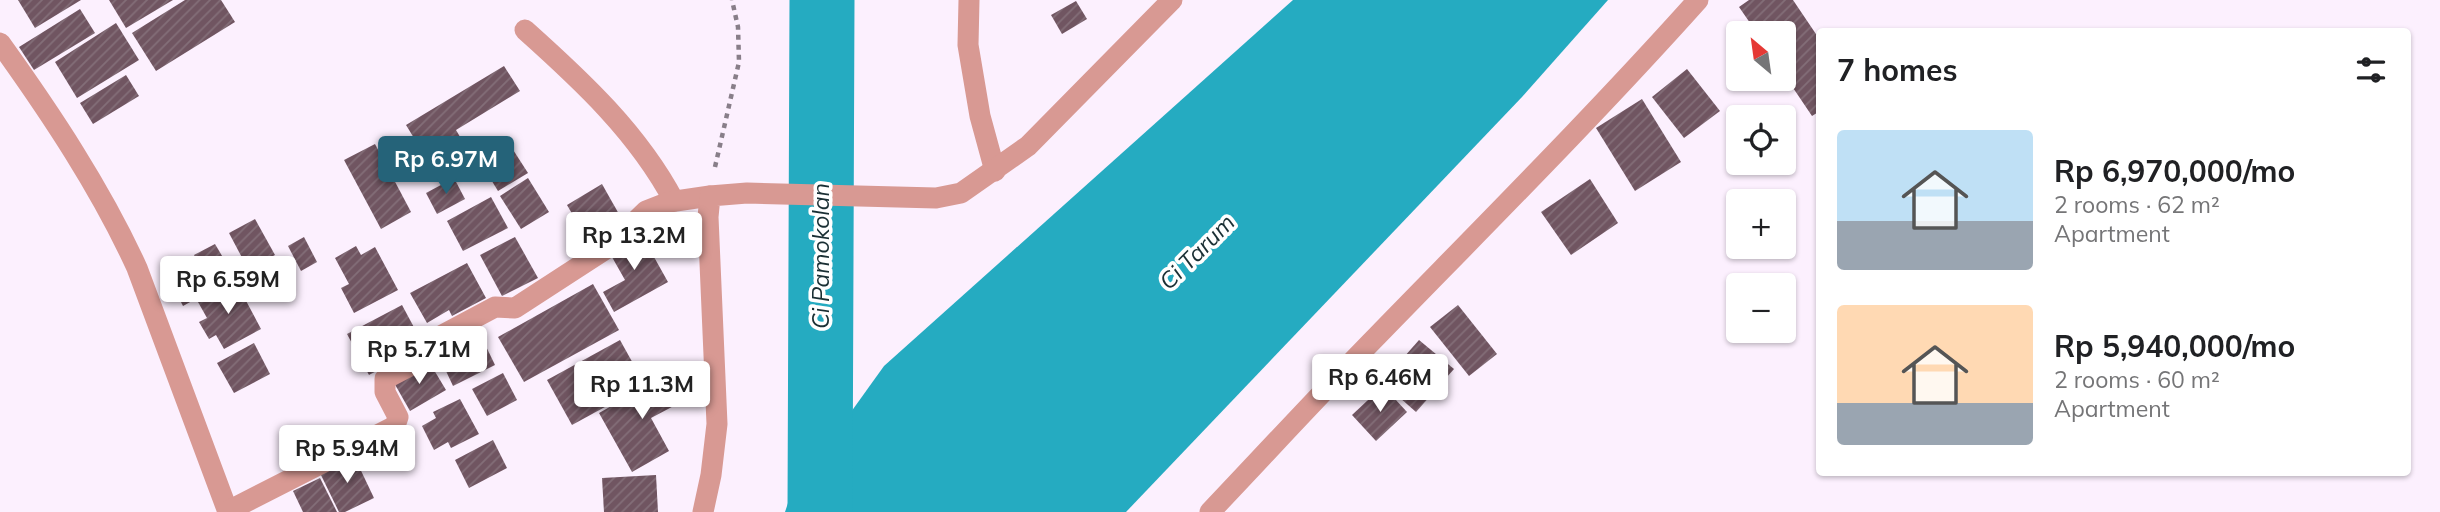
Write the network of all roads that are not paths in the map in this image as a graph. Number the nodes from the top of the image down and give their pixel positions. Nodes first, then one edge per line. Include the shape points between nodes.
1 (970, 0) edge
2 (1172, 0) edge
3 (1698, 0) edge
4 (525, 30) dead end
5 (0, 43) edge
6 (995, 171) junction
7 (710, 196) junction
8 (674, 201) junction
9 (228, 512) edge
10 (703, 512) edge
11 (1210, 512) edge

1 - 6 street via 968,45
2 - 6 street via 1028,146
3 - 11 street via 1615,93
4 - 8 street via 611,113 648,156
5 - 9 street via 120,232
6 - 7 street via 961,193 936,198
7 - 8 street
7 - 10 street via 717,424
8 - 9 street via 646,211 609,247 515,307 495,307 435,339 427,357 385,379 385,392 398,417 395,426

